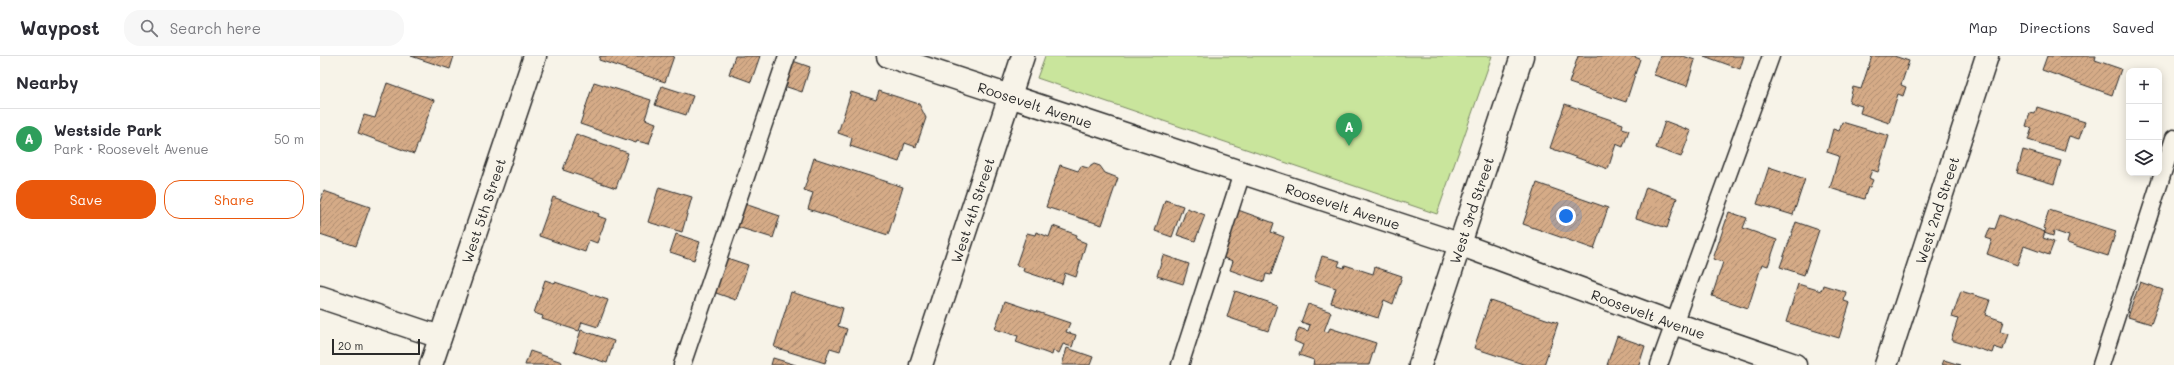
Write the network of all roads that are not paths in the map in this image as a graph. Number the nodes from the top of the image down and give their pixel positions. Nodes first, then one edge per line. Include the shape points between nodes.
1 (535, 56) edge
2 (787, 56) edge
3 (888, 56) edge
4 (1023, 56) edge
5 (1522, 56) edge
6 (1771, 56) edge
7 (1987, 56) edge
8 (1010, 97) junction
9 (2174, 138) edge
10 (1242, 173) junction
11 (1459, 244) junction
12 (320, 297) edge
13 (1673, 323) junction
14 (440, 337) junction
15 (431, 365) edge
16 (682, 365) edge
17 (921, 365) edge
18 (1180, 365) edge
19 (1420, 365) edge
20 (1659, 365) edge
21 (1795, 365) edge
22 (1886, 365) edge
23 (2101, 365) edge

1 - 14 street, West 5th Street
2 - 16 lane
3 - 8 street, Roosevelt Avenue
4 - 8 street, West 4th Street
5 - 11 street, West 3rd Street
6 - 13 lane
7 - 22 street, West 2nd Street
8 - 10 street, Roosevelt Avenue
8 - 17 street, West 4th Street
9 - 23 lane
10 - 11 street, Roosevelt Avenue
10 - 18 lane
11 - 13 street, Roosevelt Avenue
11 - 19 street, West 3rd Street
12 - 14 street
13 - 20 lane
13 - 21 street, Roosevelt Avenue
14 - 15 street, West 5th Street

